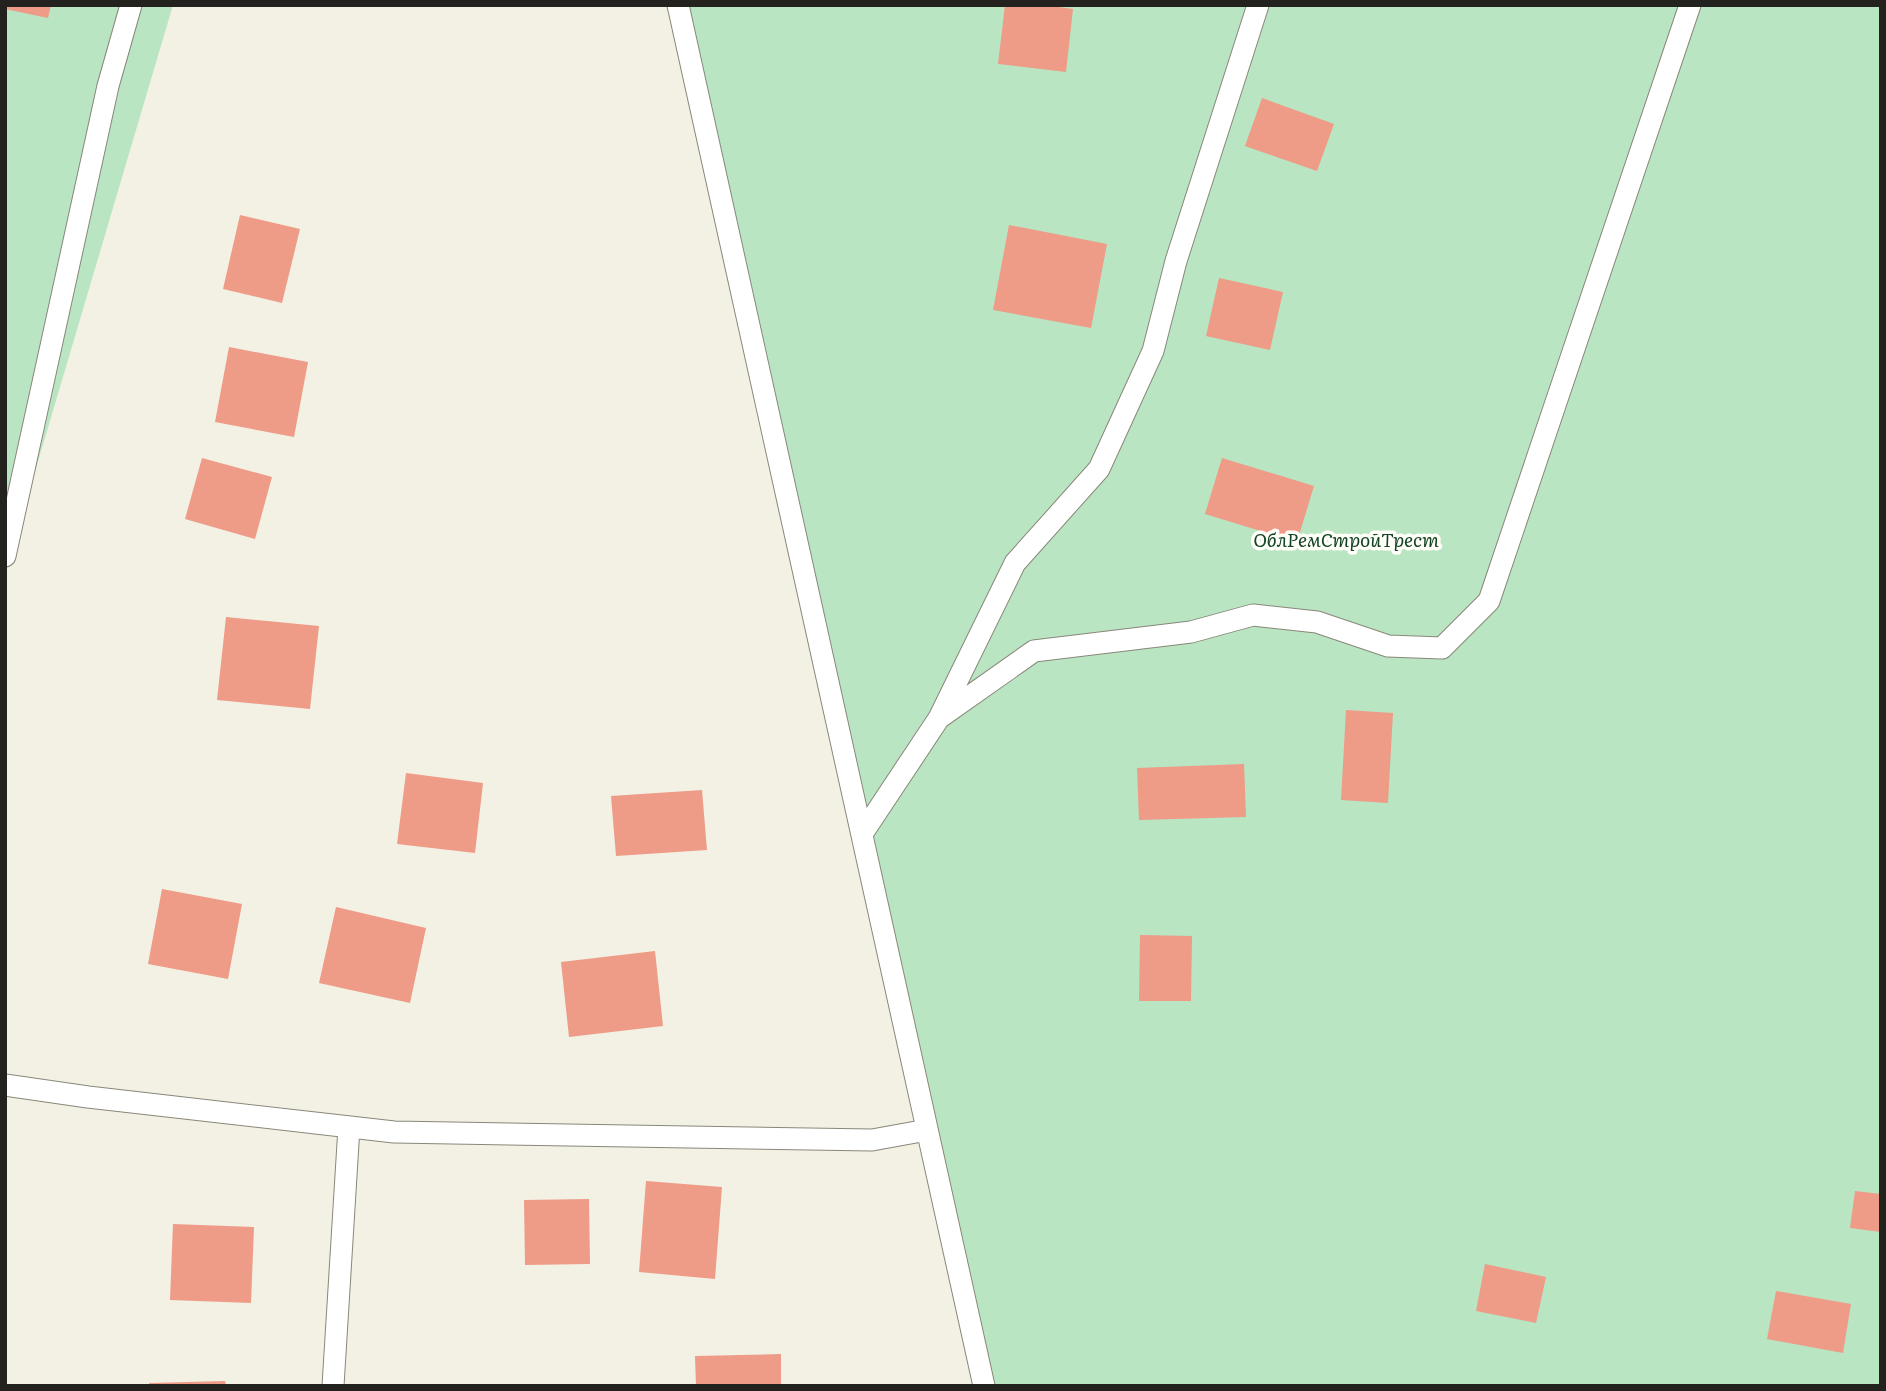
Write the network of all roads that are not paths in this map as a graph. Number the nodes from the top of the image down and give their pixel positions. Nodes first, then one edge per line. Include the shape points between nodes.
1 (131, 5) edge
2 (678, 5) edge
3 (1258, 5) edge
4 (1690, 5) edge
5 (5, 556) edge
6 (939, 718) junction
7 (862, 834) junction
8 (5, 1085) edge
9 (349, 1127) junction
10 (927, 1130) junction
11 (333, 1386) edge
12 (984, 1386) edge

1 - 5 lane via 108,86
2 - 7 lane
3 - 6 lane via 1176,261 1153,351 1099,469 1015,563
4 - 6 lane via 1489,601 1442,648 1388,646 1317,622 1253,615 1191,632 1034,651
6 - 7 lane
7 - 10 lane
8 - 9 lane
9 - 10 lane via 394,1132 872,1140
9 - 11 lane
10 - 12 lane

